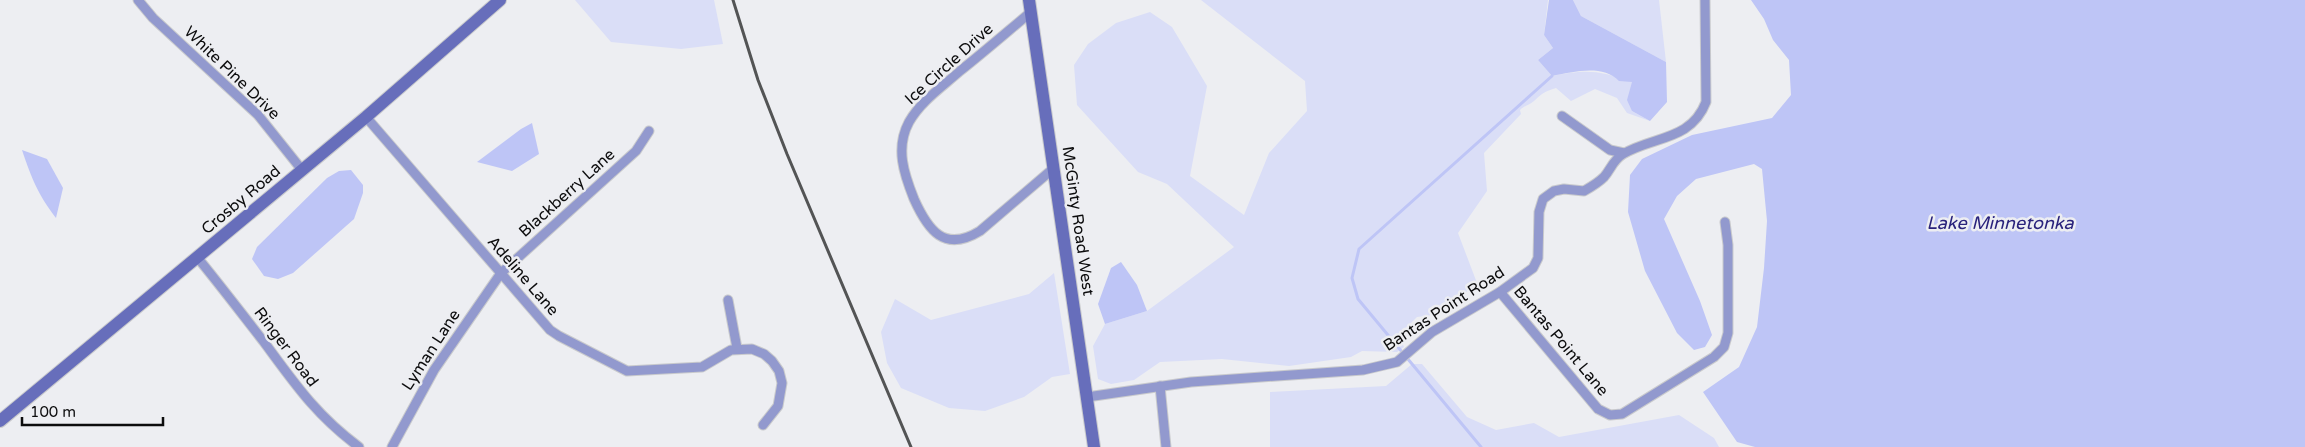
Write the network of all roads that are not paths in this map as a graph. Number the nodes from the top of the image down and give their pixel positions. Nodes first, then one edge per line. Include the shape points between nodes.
1 (138, 0) edge
2 (500, 0) edge
3 (1705, 0) edge
4 (1030, 6) edge
5 (1562, 116) dead end
6 (366, 117) junction
7 (649, 131) dead end
8 (1624, 154) junction
9 (1054, 168) junction
10 (302, 170) junction
11 (1725, 222) dead end
12 (198, 257) junction
13 (500, 273) junction
14 (1500, 292) junction
15 (728, 300) dead end
16 (737, 348) junction
17 (1160, 386) junction
18 (1087, 397) junction
19 (0, 422) edge
20 (763, 425) dead end
21 (359, 447) edge
22 (392, 447) edge
23 (1094, 447) edge
24 (1166, 447) edge

1 - 10 street, White Pine Drive via 153,18 258,115
2 - 6 street, Crosby Road
3 - 8 street, Bantas Point Road via 1706,102 1701,114 1681,131
4 - 9 street, McGinty Road West
4 - 9 street, Ice Circle Drive via 916,111 903,139 903,168 928,228 948,239 959,240 980,231
5 - 8 street via 1610,150
6 - 10 street, Crosby Road
6 - 13 street, Adeline Lane
7 - 13 street, Blackberry Lane via 636,151
8 - 14 street, Bantas Point Road via 1613,162 1604,177 1584,191 1564,189 1543,199 1539,212 1538,258 1533,268
9 - 18 street, McGinty Road West
10 - 12 street, Crosby Road
11 - 14 street, Bantas Point Lane via 1728,333 1724,347 1695,370 1622,414 1610,415 1598,409
12 - 19 street, Crosby Road
12 - 21 street, Ringer Road via 305,398 323,418
13 - 16 street, Adeline Lane via 550,330 626,370 702,367
13 - 22 street, Lyman Lane via 434,370
14 - 17 street, Bantas Point Road via 1432,332 1397,362 1363,370
15 - 16 street
16 - 20 street via 764,354 779,371 782,382 778,406
17 - 18 street, Bantas Point Road
17 - 24 street
18 - 23 street, McGinty Road West

